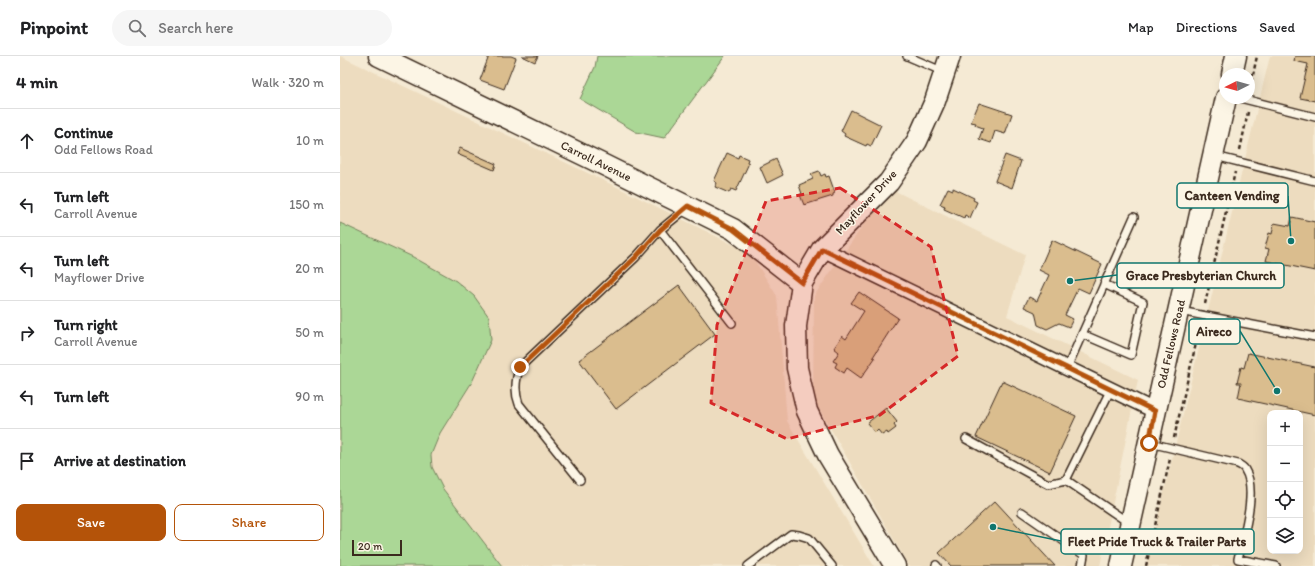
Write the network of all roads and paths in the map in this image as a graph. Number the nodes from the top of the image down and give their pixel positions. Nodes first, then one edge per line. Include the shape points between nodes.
1 (379, 56) edge
2 (907, 56) edge
3 (1236, 56) edge
4 (1257, 56) edge
5 (947, 64) edge
6 (1233, 68) edge
7 (1255, 68) edge
8 (1255, 102) edge
9 (1225, 104) edge
10 (1247, 116) dead end
11 (1315, 117) edge
12 (1240, 147) dead end
13 (1213, 156) junction
14 (1234, 176) dead end
15 (1315, 181) edge
16 (688, 206) junction
17 (1134, 217) dead end
18 (660, 230) junction
19 (822, 249) junction
20 (802, 283) junction
21 (1104, 284) junction
22 (1206, 300) dead end
23 (1178, 311) junction
24 (732, 323) dead end
25 (1199, 330) dead end
26 (1082, 334) junction
27 (1315, 337) edge
28 (1067, 368) junction
29 (1111, 389) junction
30 (1155, 411) junction
31 (1176, 434) dead end
32 (966, 439) dead end
33 (1149, 443) junction
34 (1169, 463) dead end
35 (580, 480) dead end
36 (1066, 480) junction
37 (1022, 512) dead end
38 (1131, 524) junction
39 (748, 566) edge
40 (832, 566) edge
41 (895, 566) edge
42 (1082, 566) edge
43 (1121, 566) edge
44 (1146, 566) edge
45 (1276, 566) edge

1 - 16 street, Carroll Avenue
2 - 5 lane
3 - 6 street
4 - 7 path
5 - 19 street, Mayflower Drive via 936,101 917,141 905,159 889,182
8 - 11 lane
9 - 13 street, Odd Fellows Road
10 - 12 path
13 - 15 lane
13 - 23 street, Odd Fellows Road
14 - 22 path
16 - 18 lane
16 - 20 street, Carroll Avenue via 733,229
17 - 21 lane
18 - 24 lane
18 - 35 lane via 636,257 520,367 516,377 516,397 519,404
19 - 20 street, Mayflower Drive
19 - 28 street
20 - 41 street, Mayflower Drive via 796,326 797,368 808,411 828,455
21 - 26 lane
21 - 26 lane via 1143,302 1131,355
23 - 27 lane
23 - 30 street, Odd Fellows Road
25 - 31 path
26 - 28 lane
28 - 29 street
29 - 30 street
29 - 36 lane
30 - 33 street, Odd Fellows Road
32 - 36 lane via 1048,484
33 - 38 street, Odd Fellows Road
33 - 45 lane via 1238,464 1245,469 1249,480 1250,499 1238,559
34 - 44 path
36 - 38 lane
37 - 42 lane via 1084,555
38 - 43 street, Odd Fellows Road
39 - 40 lane via 791,534 809,538

